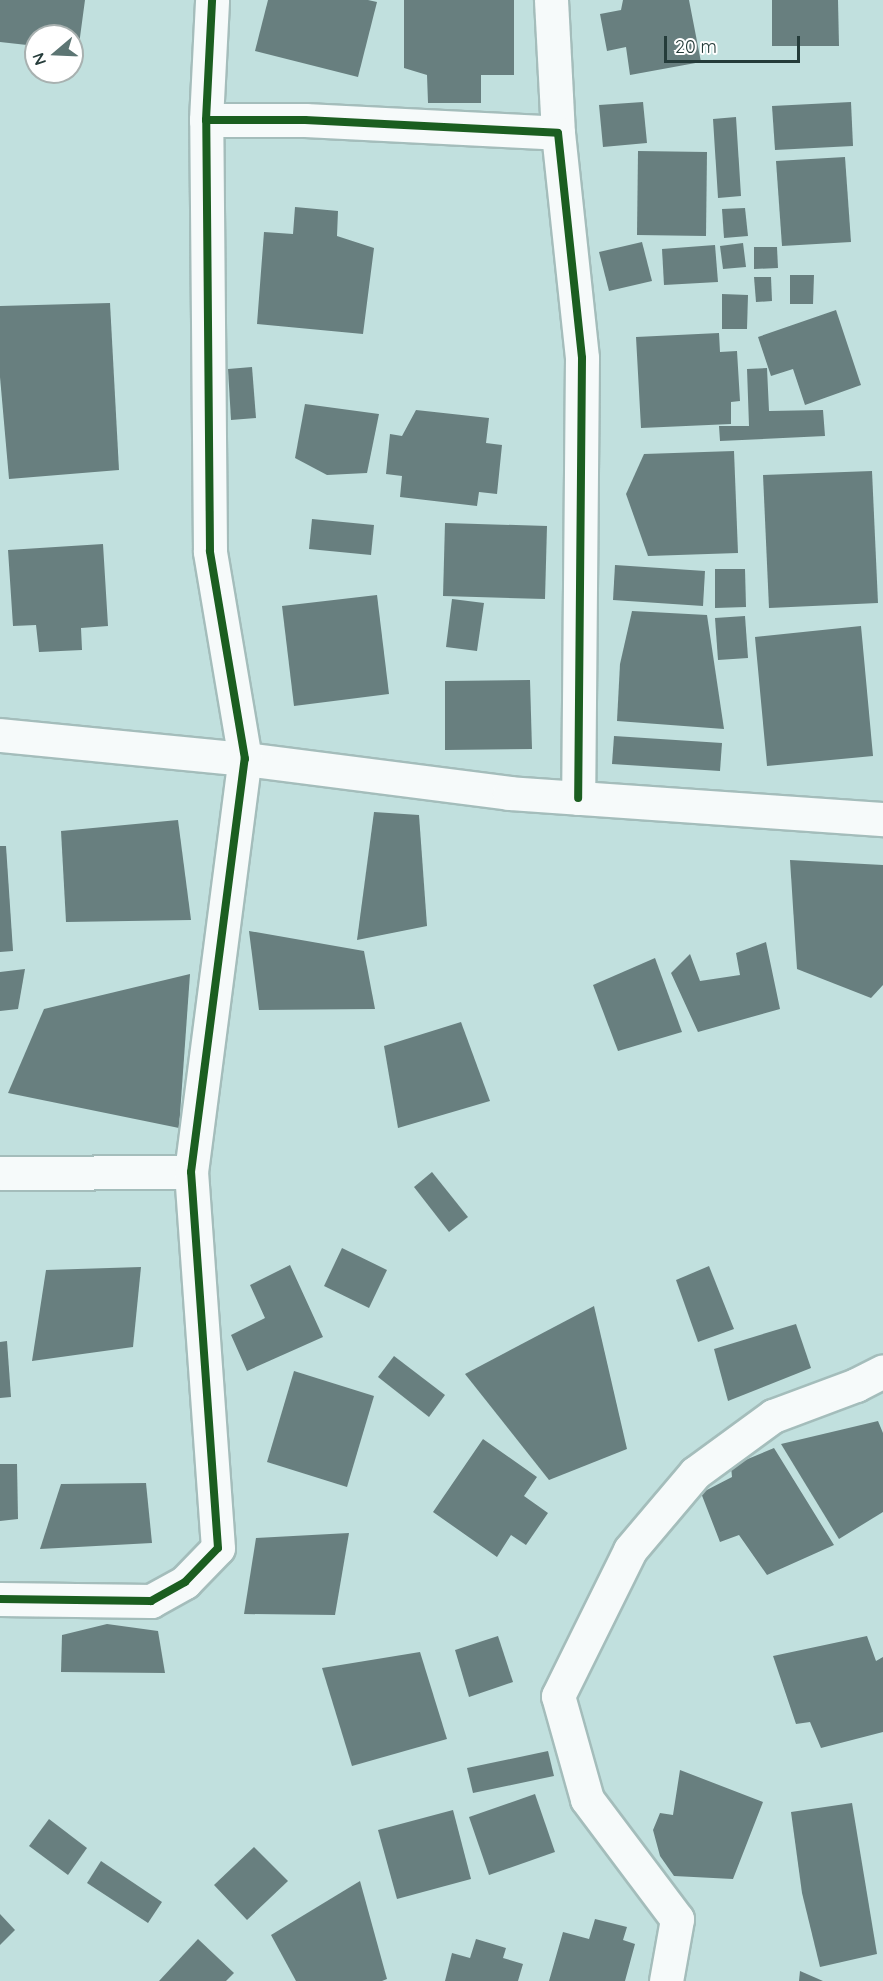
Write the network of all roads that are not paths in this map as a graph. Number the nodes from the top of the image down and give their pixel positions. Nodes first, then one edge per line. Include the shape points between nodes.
1 (212, 0) edge
2 (552, 0) edge
3 (206, 120) junction
4 (558, 133) junction
5 (0, 735) edge
6 (245, 759) junction
7 (578, 798) junction
8 (883, 819) edge
9 (191, 1172) junction
10 (0, 1173) edge
11 (883, 1371) edge
12 (0, 1599) edge
13 (666, 1981) edge

1 - 3 street
2 - 4 street
3 - 4 street via 305,120
3 - 6 street via 210,551
4 - 7 street via 582,358
5 - 6 street
6 - 7 street via 509,793
6 - 9 street
7 - 8 street
9 - 10 street
9 - 12 street via 218,1548 185,1582 151,1601
11 - 13 street via 773,1416 695,1473 630,1550 558,1696 587,1799 677,1920

